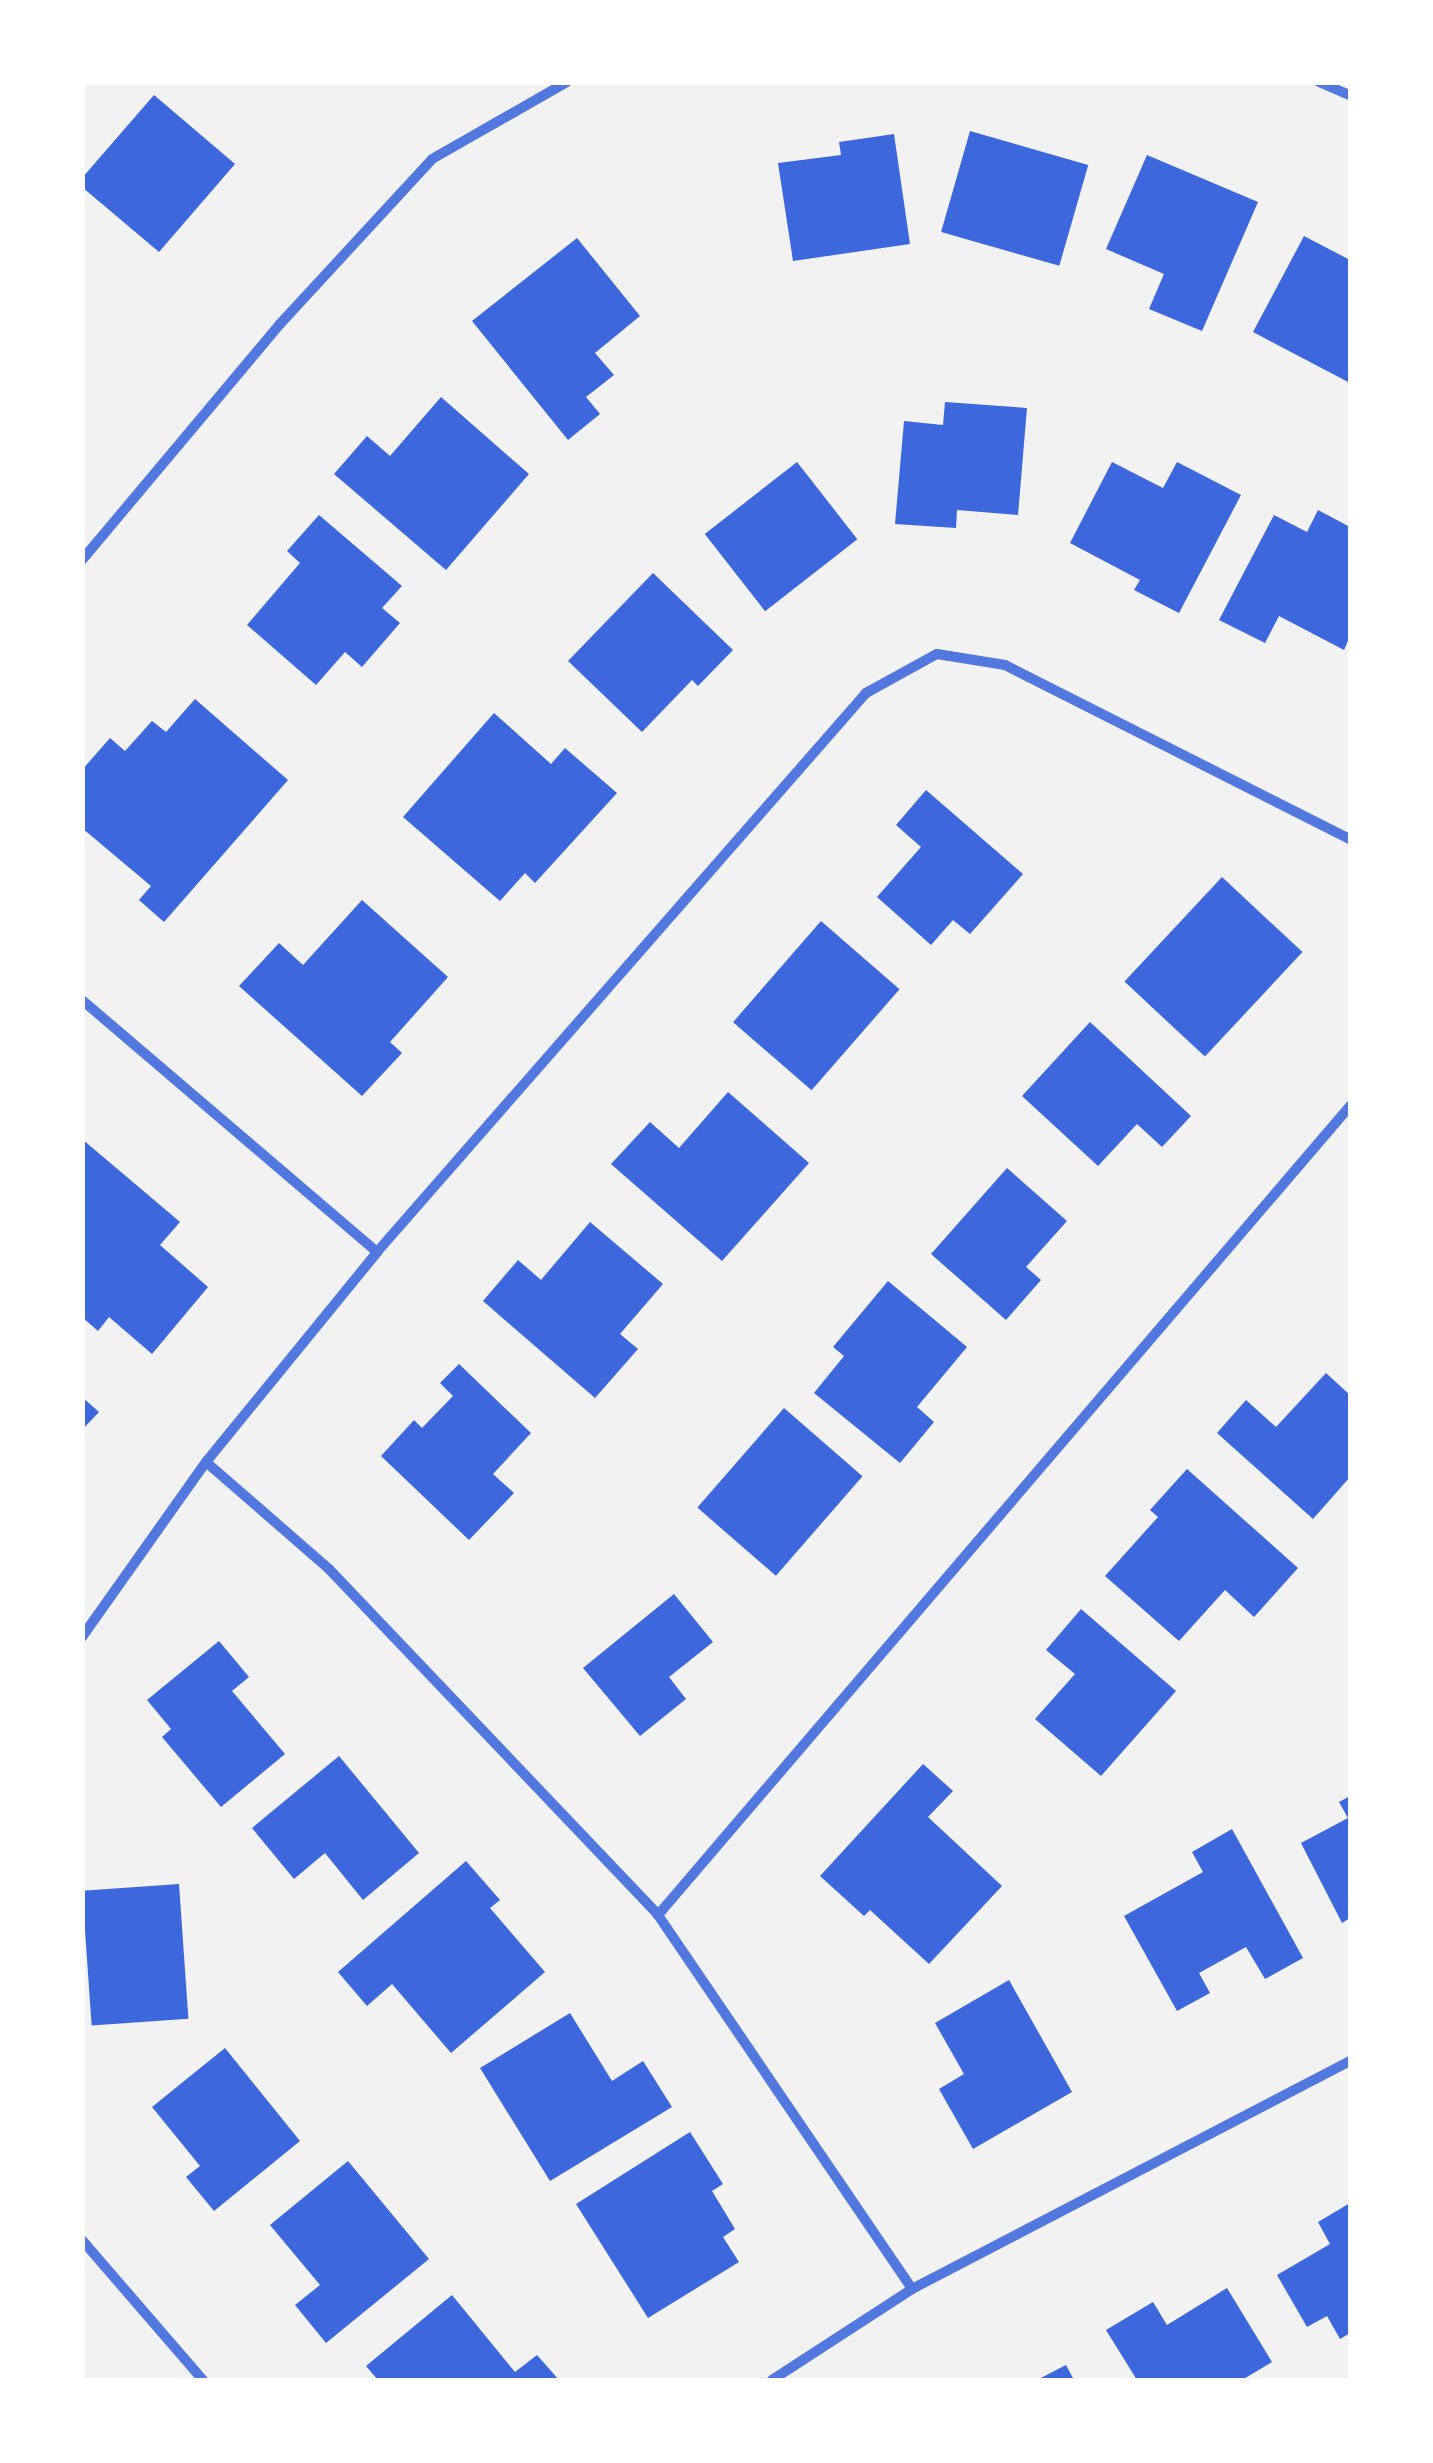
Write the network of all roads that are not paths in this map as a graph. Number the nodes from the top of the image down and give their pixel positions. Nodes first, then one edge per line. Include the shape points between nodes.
1 (567, 82) edge
2 (1319, 82) edge
3 (1350, 94) edge
4 (82, 560) edge
5 (1350, 839) edge
6 (82, 1000) edge
7 (1350, 1106) edge
8 (377, 1252) junction
9 (206, 1462) junction
10 (82, 1637) edge
11 (658, 1915) junction
12 (1350, 2061) edge
13 (82, 2240) edge
14 (912, 2289) junction
15 (204, 2380) edge
16 (772, 2380) edge

1 - 4 street via 432,159 280,324
2 - 3 street
5 - 8 street via 1005,666 937,654 866,693
6 - 8 street
7 - 11 street
8 - 9 street
9 - 10 street
9 - 11 street via 329,1569
11 - 14 street
12 - 14 street
13 - 15 street
14 - 16 street

